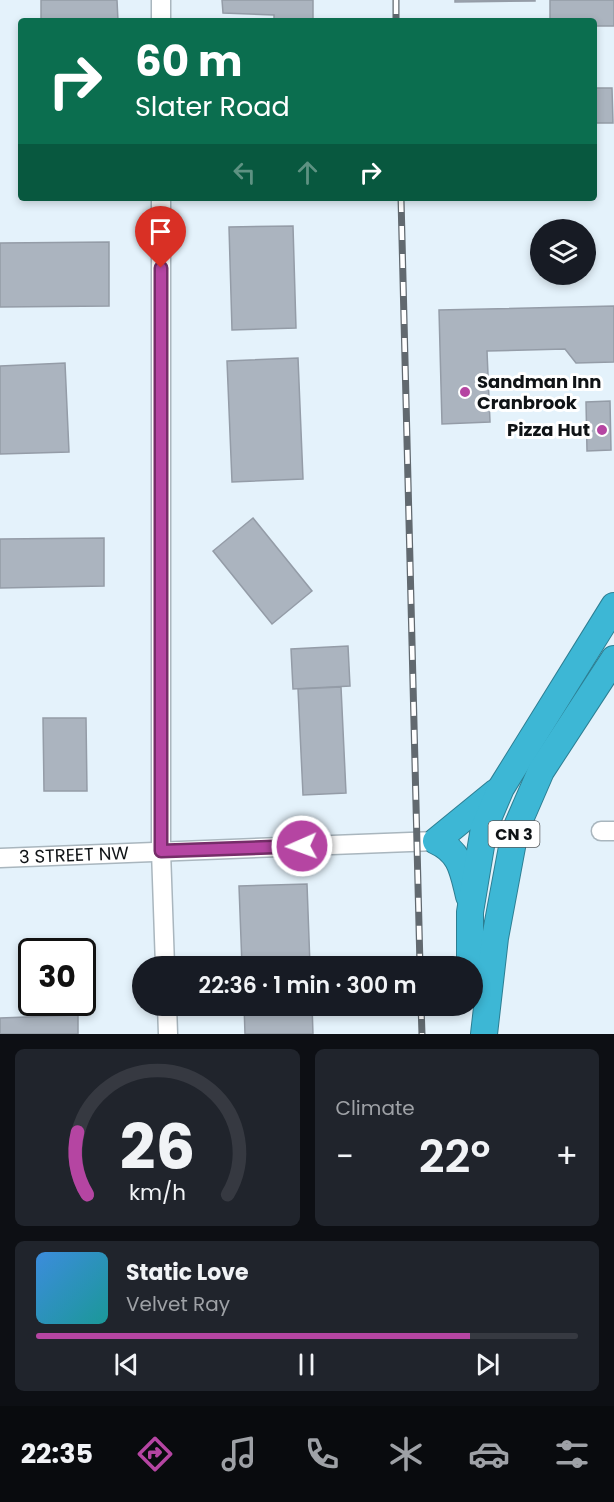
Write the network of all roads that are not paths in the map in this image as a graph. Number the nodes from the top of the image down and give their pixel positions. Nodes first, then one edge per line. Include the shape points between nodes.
1 (161, 0) edge
2 (161, 18) edge
3 (161, 201) edge
4 (614, 606) edge
5 (614, 659) edge
6 (501, 788) junction
7 (436, 841) junction
8 (161, 851) junction
9 (0, 858) edge
10 (471, 906) junction
11 (165, 956) edge
12 (470, 956) edge
13 (167, 1016) edge
14 (475, 1016) edge
15 (168, 1034) edge
16 (477, 1034) edge
17 (484, 1034) edge

1 - 2 street
3 - 8 street
4 - 6 highway, CN 3
5 - 17 highway, CN 3 via 541,771 515,831 495,938
6 - 7 highway
6 - 10 highway, CN 3 via 484,828
7 - 8 street, 3 STREET NW
7 - 10 highway via 449,847 461,866
8 - 9 street, 3 STREET NW
8 - 11 street
10 - 12 highway, CN 3
13 - 15 street
14 - 16 highway

